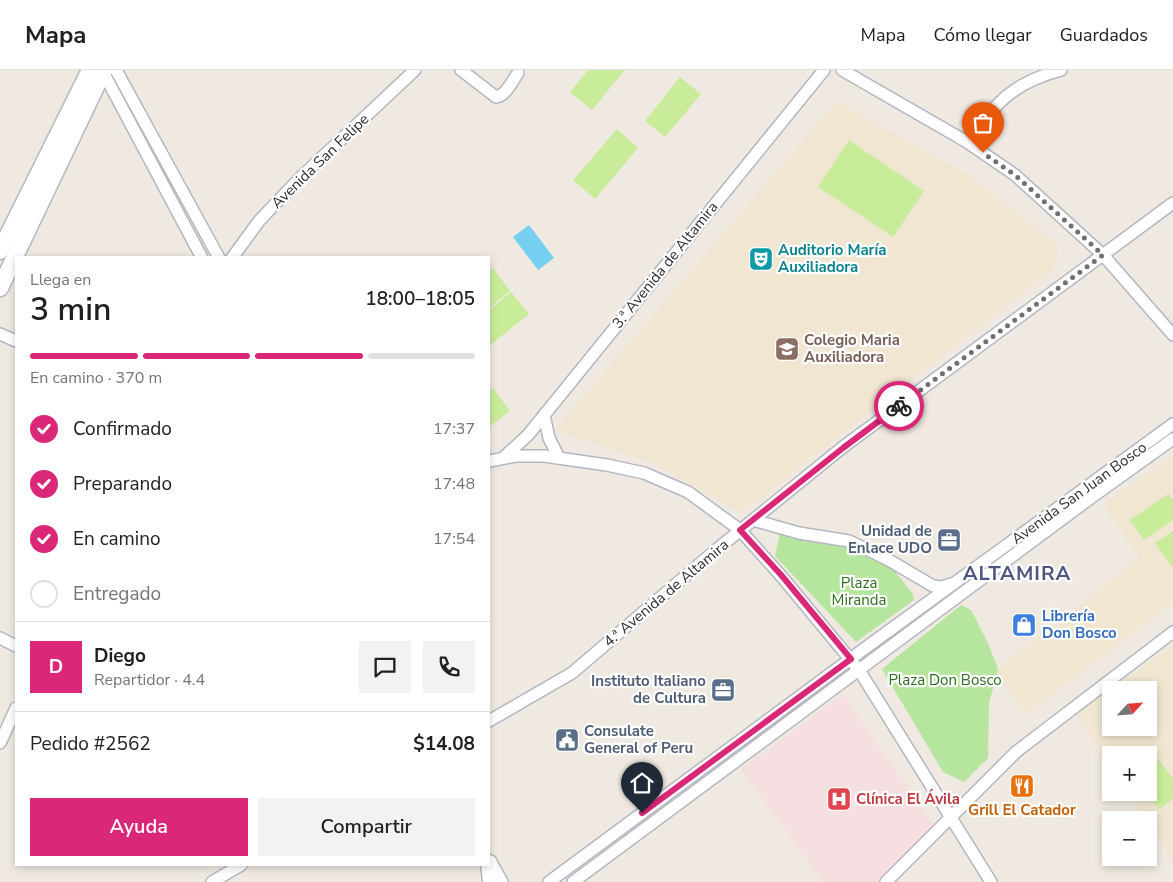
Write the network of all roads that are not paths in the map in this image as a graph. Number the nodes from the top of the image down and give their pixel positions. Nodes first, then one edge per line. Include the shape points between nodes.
1 (103, 70) edge
2 (415, 70) edge
3 (461, 70) edge
4 (824, 70) edge
5 (842, 70) edge
6 (1061, 70) edge
7 (518, 73) dead end
8 (967, 142) junction
9 (1173, 204) edge
10 (0, 251) edge
11 (1103, 255) junction
12 (15, 256) edge
13 (15, 256) edge
14 (201, 256) edge
15 (219, 256) edge
16 (233, 256) edge
17 (0, 288) edge
18 (0, 334) edge
19 (1173, 335) edge
20 (15, 341) edge
21 (544, 415) junction
22 (1173, 424) edge
23 (1173, 439) edge
24 (503, 458) junction
25 (559, 458) junction
26 (490, 461) edge
27 (753, 520) junction
28 (740, 530) junction
29 (958, 582) junction
30 (1173, 632) edge
31 (0, 638) edge
32 (15, 646) edge
33 (851, 659) junction
34 (859, 670) junction
35 (15, 710) edge
36 (490, 720) edge
37 (0, 743) edge
38 (951, 816) junction
39 (490, 862) edge
40 (490, 862) edge
41 (239, 866) edge
42 (489, 866) edge
43 (212, 882) edge
44 (490, 882) edge
45 (498, 882) edge
46 (502, 882) edge
47 (550, 882) edge
48 (574, 882) edge
49 (886, 882) edge
50 (991, 882) edge

1 - 10 street
1 - 13 street
1 - 14 street
1 - 15 street
2 - 16 street, Avenida San Felipe via 300,178 259,221
3 - 7 street via 496,97 505,92
4 - 21 street, 3.ª Avenida de Altamira
5 - 8 street
6 - 8 street via 1012,90
8 - 11 street via 1015,175
9 - 11 street, 4.ª Avenida de Altamira
11 - 19 street
11 - 27 street, 4.ª Avenida de Altamira via 843,448
12 - 17 street
18 - 20 street
21 - 24 street, 3.ª Avenida de Altamira
21 - 25 street
22 - 29 street, Avenida San Juan Bosco
23 - 34 street, Avenida San Juan Bosco
24 - 25 street
24 - 26 street
25 - 28 street via 644,473 688,492
27 - 28 street, 4.ª Avenida de Altamira
27 - 29 street via 799,533 849,541 933,586
28 - 33 street
28 - 36 street, 4.ª Avenida de Altamira via 572,672
29 - 33 street, Avenida San Juan Bosco
30 - 38 street via 1016,752
31 - 32 street
33 - 34 street
33 - 47 street, Avenida San Juan Bosco
34 - 38 street
34 - 48 street, Avenida San Juan Bosco
35 - 37 street
38 - 49 street
38 - 50 street
39 - 45 street
40 - 46 street
41 - 43 street
42 - 44 street

